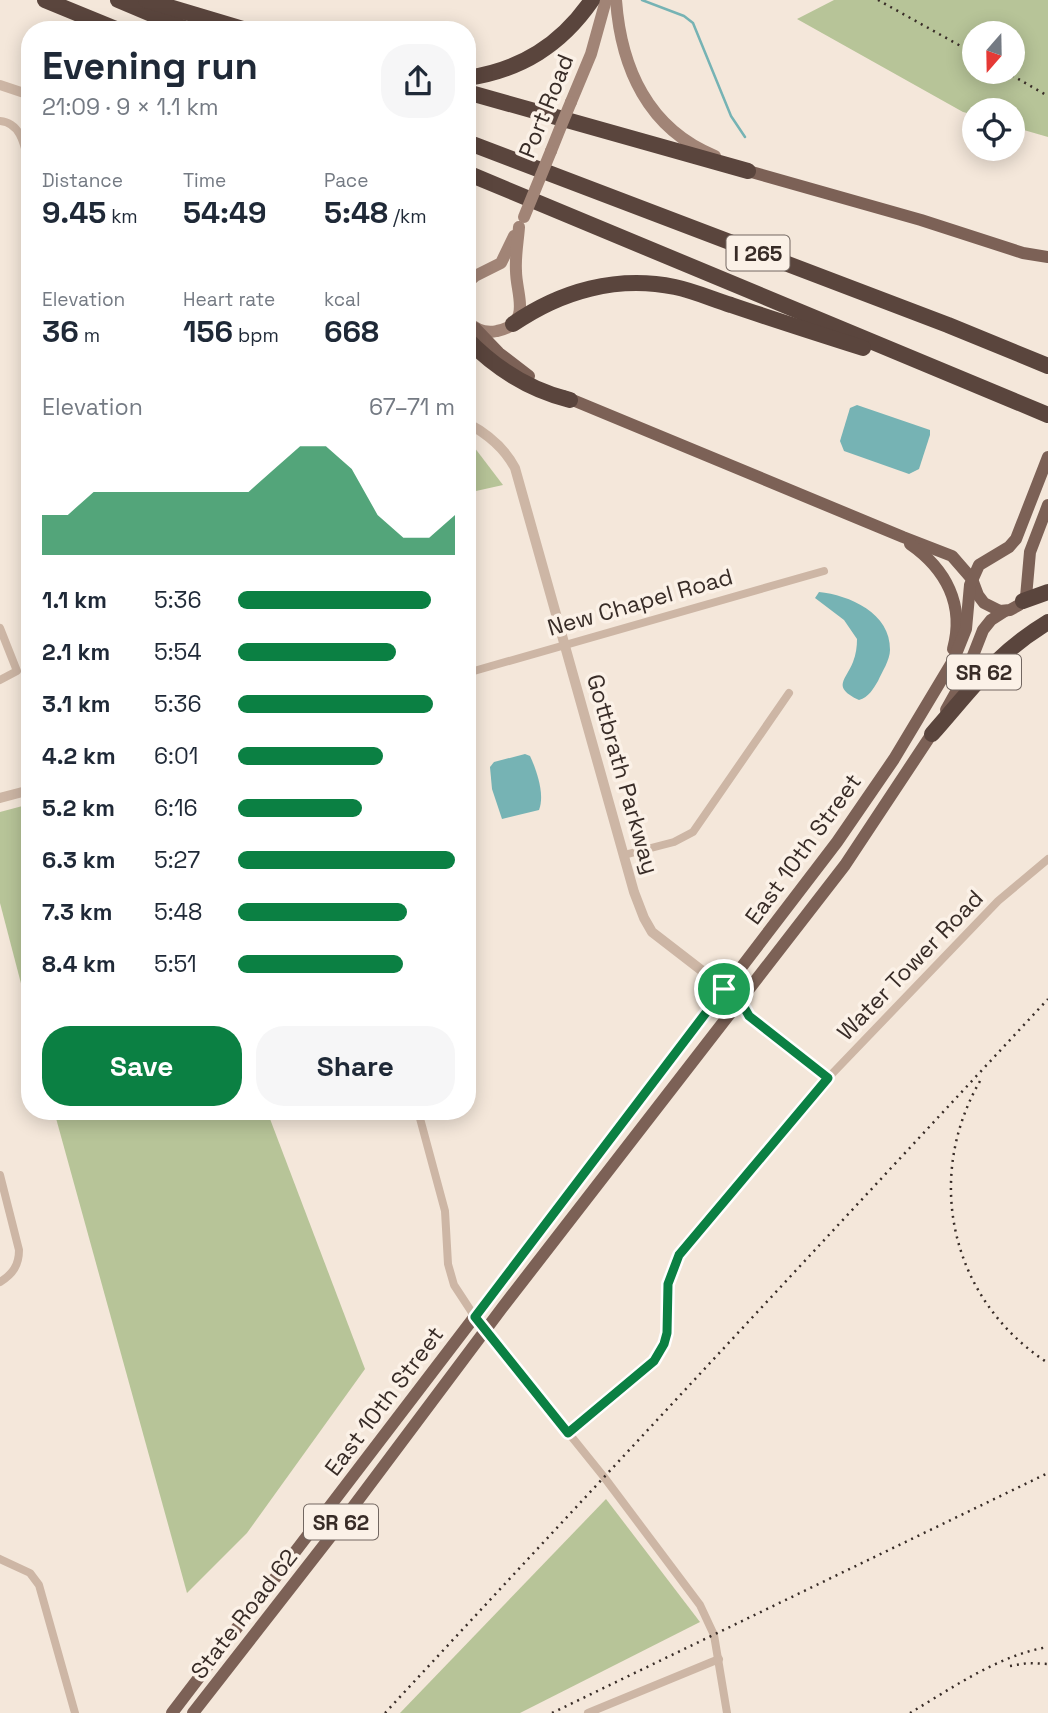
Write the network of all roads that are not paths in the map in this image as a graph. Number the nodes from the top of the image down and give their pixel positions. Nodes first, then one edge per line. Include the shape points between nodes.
1 (45, 0) edge
2 (118, 0) edge
3 (146, 0) edge
4 (592, 0) edge
5 (606, 0) edge
6 (616, 0) edge
7 (88, 21) edge
8 (96, 21) edge
9 (168, 21) edge
10 (216, 21) edge
11 (476, 76) edge
12 (0, 85) edge
13 (21, 92) edge
14 (476, 95) edge
15 (0, 121) edge
16 (21, 139) edge
17 (476, 145) edge
18 (747, 171) junction
19 (476, 177) edge
20 (521, 222) junction
21 (1048, 260) edge
22 (476, 276) edge
23 (513, 324) junction
24 (476, 330) edge
25 (476, 337) edge
26 (1048, 366) edge
27 (943, 371) junction
28 (570, 400) joint
29 (1042, 413) edge
30 (476, 429) edge
31 (1048, 457) edge
32 (1048, 505) edge
33 (902, 537) junction
34 (824, 571) dead end
35 (971, 585) junction
36 (1048, 592) edge
37 (1023, 601) junction
38 (1005, 611) junction
39 (1048, 622) edge
40 (0, 628) edge
41 (565, 646) junction
42 (476, 671) edge
43 (946, 673) junction
44 (0, 680) edge
45 (789, 693) dead end
46 (932, 734) junction
47 (21, 792) edge
48 (0, 798) edge
49 (624, 855) junction
50 (1048, 859) edge
51 (724, 989) junction
52 (740, 1000) junction
53 (828, 1078) junction
54 (420, 1120) edge
55 (0, 1175) edge
56 (0, 1282) edge
57 (475, 1317) junction
58 (486, 1329) junction
59 (568, 1433) junction
60 (0, 1559) edge
61 (719, 1659) junction
62 (75, 1713) edge
63 (172, 1713) edge
64 (193, 1713) edge
65 (588, 1713) edge
66 (727, 1713) edge

1 - 7 highway
1 - 8 highway
2 - 9 highway
3 - 10 highway
4 - 11 highway via 569,29 540,53 505,70
5 - 20 main road, Port Road, bridge via 590,54
6 - 18 main road via 625,57 656,114 692,145
12 - 13 street
14 - 18 highway
15 - 16 street via 11,123
17 - 26 highway, I 265
18 - 21 main road
19 - 27 highway, I 265
20 - 22 main road via 501,263
20 - 23 main road via 516,266 521,306
23 - 24 main road via 494,332
23 - 27 highway via 581,290 619,284 661,285
25 - 28 highway via 503,371 547,394
27 - 29 highway, I 265
28 - 33 main road
30 - 41 street, Gottbrath Parkway via 496,442 515,468
31 - 35 main road via 1016,539 979,565
32 - 37 main road via 1030,552
33 - 35 main road via 952,556
33 - 43 main road via 937,567 953,598 955,642
34 - 41 street, New Chapel Road
35 - 38 main road via 984,603
35 - 43 main road, East 10th Street / SR 62 via 966,629
36 - 37 highway
37 - 38 main road
38 - 46 main road via 983,630 965,676
39 - 46 highway, SR 62 via 993,662
40 - 44 street via 17,671
41 - 42 street, New Chapel Road
41 - 49 street, Gottbrath Parkway
43 - 51 main road, East 10th Street / SR 62 via 837,842
45 - 49 street via 693,832
46 - 52 main road, State Road 62 / SR 62 via 845,865
47 - 48 street
49 - 51 street, Gottbrath Parkway via 643,918 652,932
50 - 53 street, Water Tower Road via 998,901
51 - 52 street, Gottbrath Parkway
51 - 57 main road, East 10th Street / SR 62
52 - 53 street, Gottbrath Parkway via 749,1016
52 - 58 main road, State Road 62 / SR 62
53 - 59 street, Water Tower Road via 679,1255 668,1284 667,1333 654,1361
54 - 57 street via 445,1211 450,1276
55 - 56 street via 19,1250 15,1269
57 - 58 street
57 - 63 main road, East 10th Street / SR 62
58 - 59 street
58 - 64 main road, State Road 62 / SR 62
59 - 61 street via 700,1605
60 - 62 street via 30,1573 39,1585
61 - 65 street
61 - 66 street

